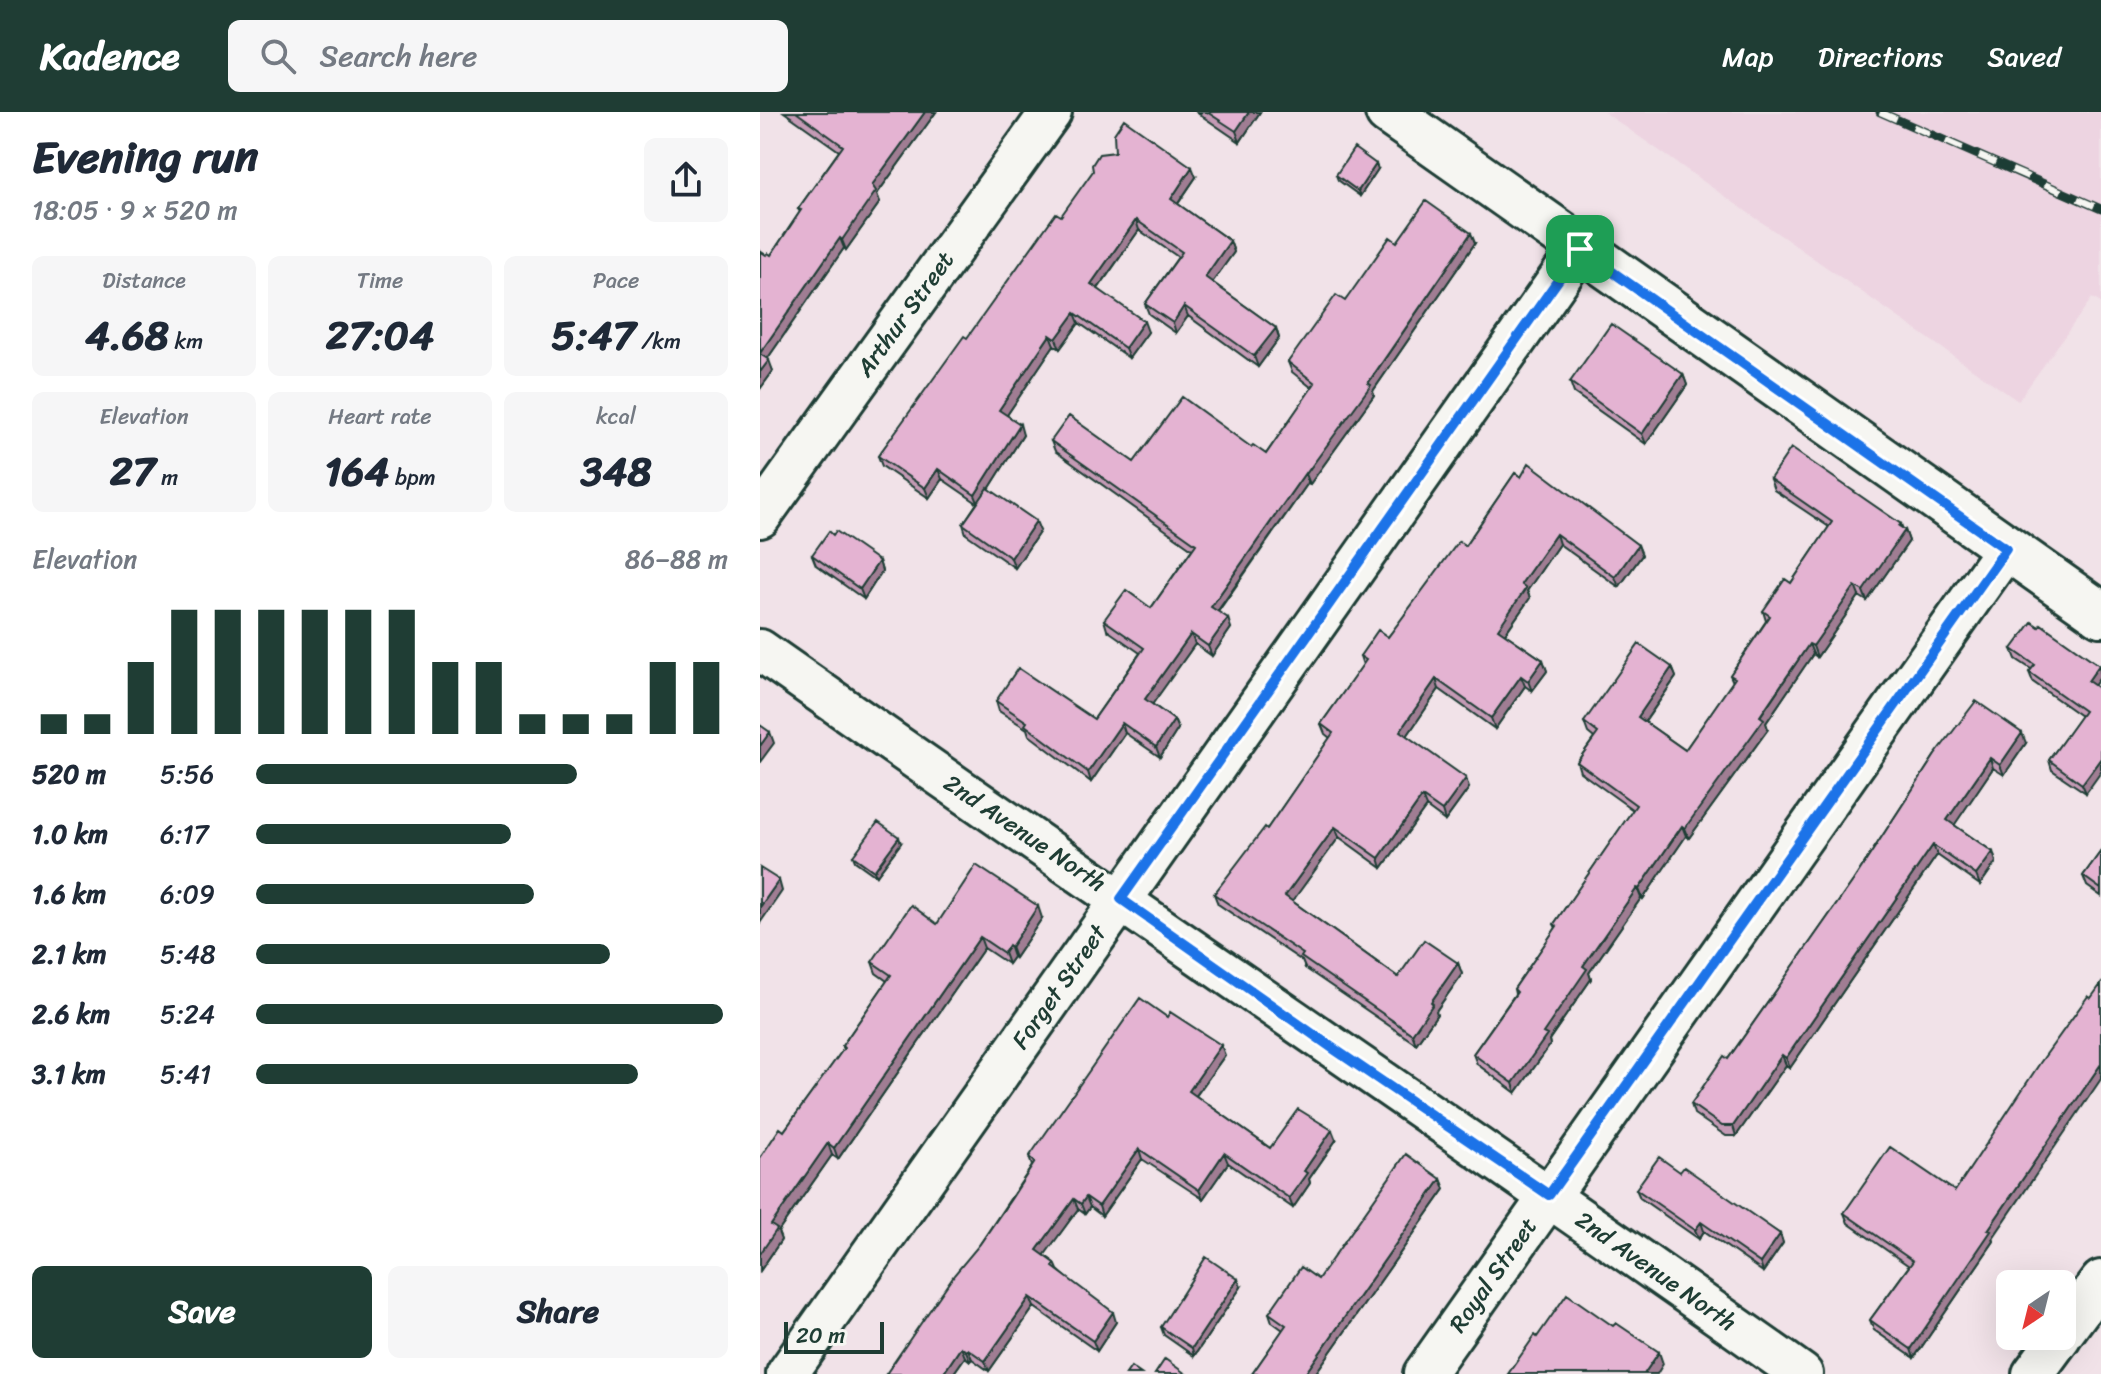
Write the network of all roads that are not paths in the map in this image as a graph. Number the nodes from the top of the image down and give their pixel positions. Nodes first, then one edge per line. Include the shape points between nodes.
1 (1051, 112) edge
2 (1388, 112) edge
3 (1580, 249) junction
4 (760, 517) edge
5 (2006, 549) junction
6 (2101, 614) edge
7 (760, 650) edge
8 (1121, 899) junction
9 (1549, 1195) junction
10 (2101, 1281) edge
11 (2076, 1315) edge
12 (2050, 1350) edge
13 (787, 1374) edge
14 (1424, 1374) edge
15 (1802, 1374) edge
16 (2033, 1374) edge

1 - 4 street, Arthur Street
2 - 3 main road
3 - 5 main road
3 - 8 street, Forget Street
5 - 6 main road
5 - 9 street, Royal Street
7 - 8 street, 2nd Avenue North
8 - 9 street, 2nd Avenue North
8 - 13 street, Forget Street
9 - 14 street, Royal Street
9 - 15 street, 2nd Avenue North
10 - 11 street
12 - 16 street

